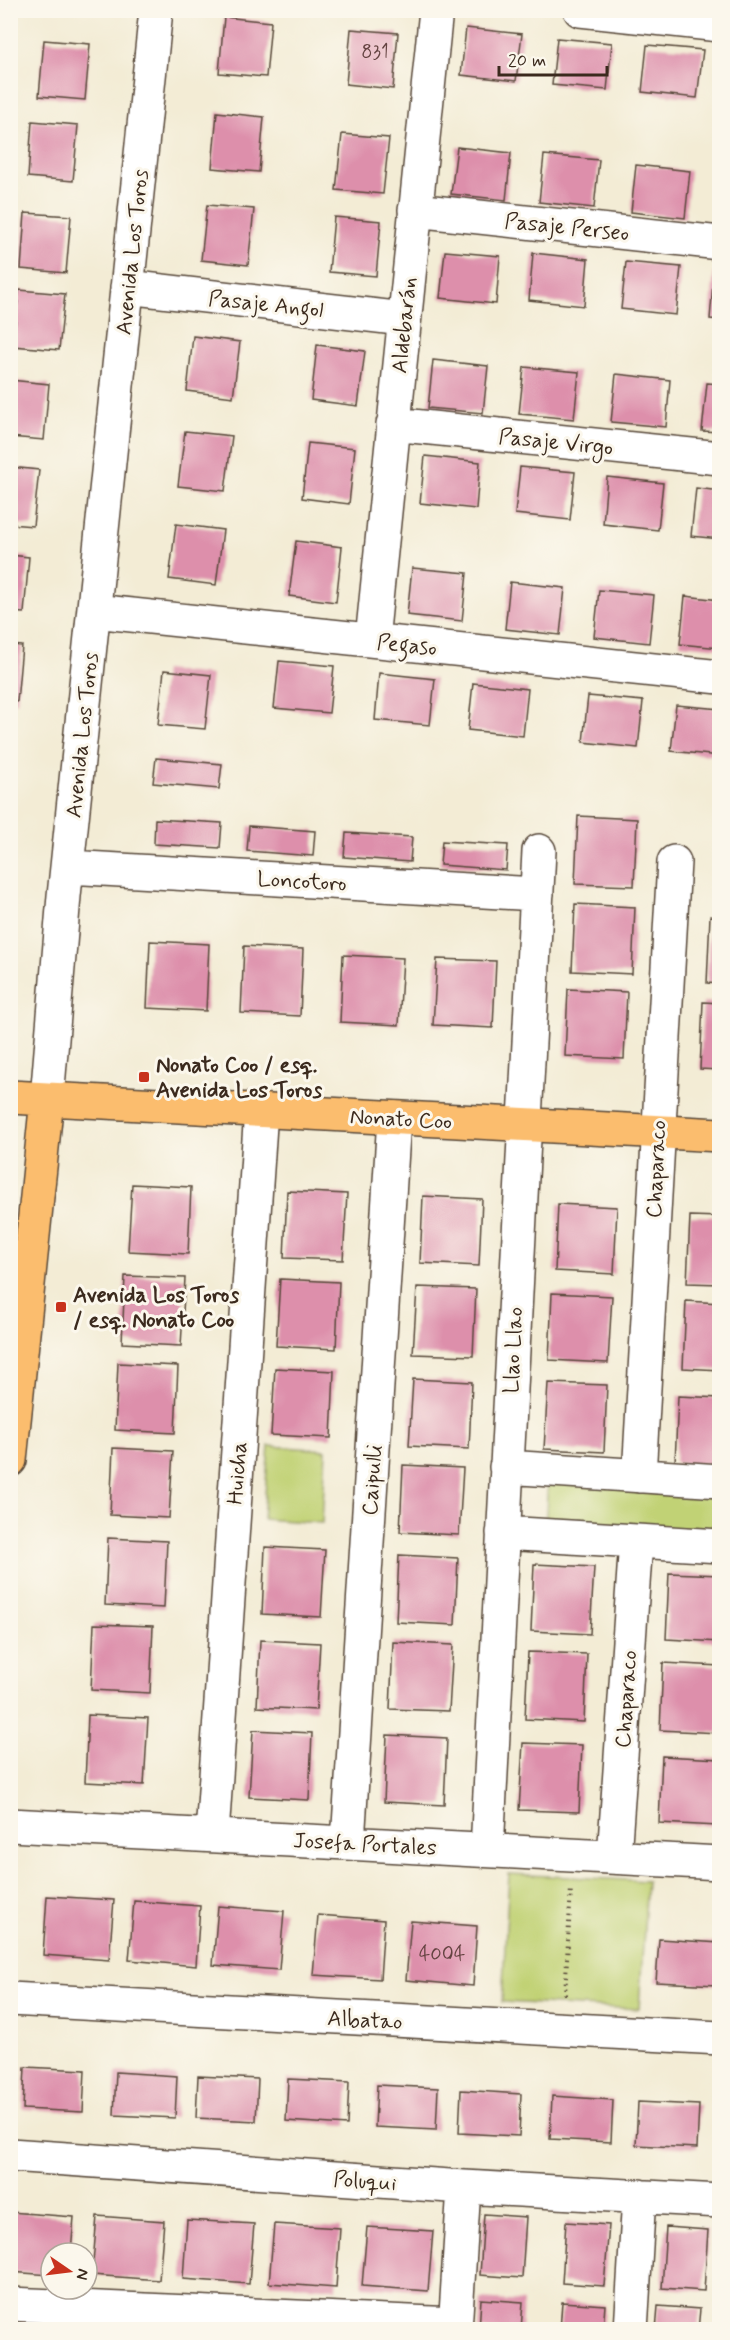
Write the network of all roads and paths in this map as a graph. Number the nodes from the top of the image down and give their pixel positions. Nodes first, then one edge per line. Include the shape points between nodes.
1 (156, 10) edge
2 (436, 10) edge
3 (580, 10) edge
4 (720, 25) edge
5 (415, 210) junction
6 (720, 243) edge
7 (127, 287) junction
8 (404, 319) junction
9 (393, 424) junction
10 (720, 458) edge
11 (94, 611) junction
12 (372, 640) junction
13 (720, 677) edge
14 (539, 851) dead end
15 (674, 862) dead end
16 (68, 867) junction
17 (537, 894) junction
18 (10, 1097) edge
19 (47, 1099) junction
20 (261, 1110) junction
21 (394, 1118) junction
22 (524, 1124) junction
23 (657, 1132) junction
24 (720, 1135) edge
25 (10, 1460) edge
26 (506, 1467) junction
27 (639, 1476) junction
28 (720, 1481) edge
29 (503, 1533) junction
30 (636, 1541) junction
31 (720, 1546) edge
32 (10, 1825) edge
33 (212, 1835) junction
34 (348, 1842) junction
35 (487, 1850) junction
36 (573, 1854) junction
37 (614, 1857) junction
38 (720, 1863) edge
39 (10, 2000) edge
40 (563, 2029) junction
41 (720, 2038) edge
42 (10, 2156) edge
43 (464, 2187) junction
44 (639, 2196) junction
45 (720, 2201) edge
46 (10, 2304) edge
47 (455, 2327) edge
48 (631, 2330) edge

1 - 7 street, Avenida Los Toros
2 - 5 street, Aldebarán
3 - 4 street
5 - 6 street, Pasaje Perseo
5 - 8 street, Aldebarán
7 - 8 street, Pasaje Angol
7 - 11 street, Avenida Los Toros
8 - 9 street, Aldebarán
9 - 10 street, Pasaje Virgo
9 - 12 street, Aldebarán
11 - 12 street, Pegaso
11 - 16 street, Avenida Los Toros
12 - 13 street, Pegaso
14 - 17 street, Llao Llao
15 - 23 street, Chaparaco
16 - 17 street, Loncotoro
16 - 19 street, Avenida Los Toros
17 - 22 street, Llao Llao
18 - 19 main road, Nonato Coo
19 - 20 main road, Nonato Coo
19 - 25 main road, Avenida Los Toros
20 - 21 main road, Nonato Coo
20 - 33 street, Huicha
21 - 22 main road, Nonato Coo
21 - 34 street, Caipulli
22 - 23 main road, Nonato Coo
22 - 26 street, Llao Llao
23 - 24 main road, Nonato Coo
23 - 27 street, Chaparaco
26 - 27 street
26 - 29 street, Llao Llao
27 - 28 street
29 - 30 street
29 - 35 street, Llao Llao
30 - 31 street
30 - 37 street, Chaparaco
32 - 33 street, Josefa Portales
33 - 34 street, Josefa Portales
34 - 35 street, Josefa Portales
35 - 36 street, Josefa Portales
36 - 37 street, Josefa Portales
36 - 40 path
37 - 38 street, Josefa Portales
39 - 40 street, Albatao
40 - 41 street, Albatao
42 - 43 street, Poluqui
43 - 44 street, Poluqui
43 - 47 street
44 - 45 street, Poluqui
44 - 48 street
46 - 47 street

